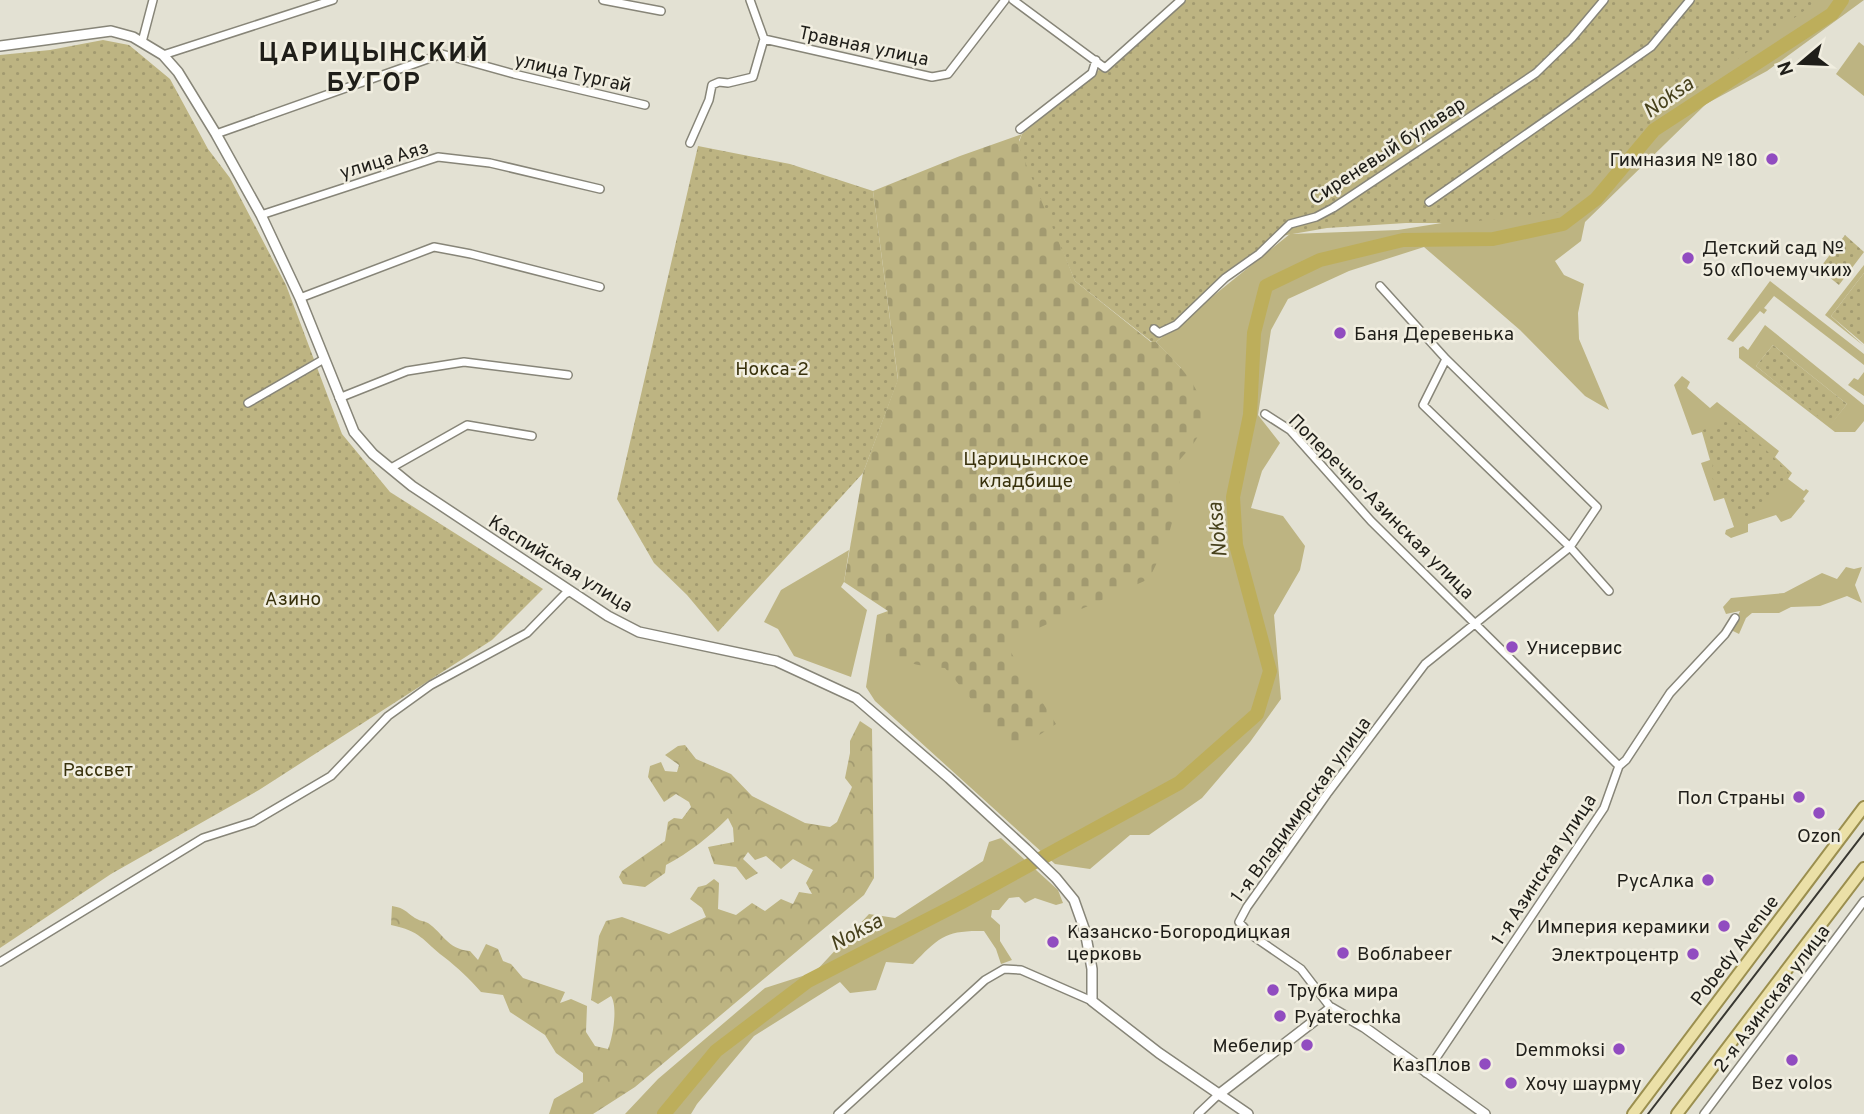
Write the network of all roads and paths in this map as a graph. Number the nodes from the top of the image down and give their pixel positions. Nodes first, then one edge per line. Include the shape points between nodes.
1 (153, 0) edge
2 (333, 0) edge
3 (603, 0) edge
4 (750, 0) edge
5 (1005, 0) edge
6 (1013, 0) edge
7 (1181, 0) edge
8 (1604, 0) edge
9 (1690, 0) edge
10 (661, 11) dead end
11 (764, 39) junction
12 (142, 42) junction
13 (0, 46) edge
14 (163, 55) junction
15 (1096, 60) junction
16 (645, 105) dead end
17 (1020, 129) dead end
18 (216, 134) junction
19 (690, 142) dead end
20 (600, 189) dead end
21 (1429, 202) dead end
22 (261, 215) junction
23 (1380, 286) dead end
24 (600, 287) dead end
25 (300, 298) junction
26 (1154, 329) dead end
27 (324, 359) junction
28 (1446, 359) junction
29 (568, 375) dead end
30 (339, 398) junction
31 (248, 403) dead end
32 (1265, 414) dead end
33 (532, 436) dead end
34 (391, 468) junction
35 (1570, 547) junction
36 (571, 591) junction
37 (1609, 591) dead end
38 (1735, 618) dead end
39 (1475, 623) junction
40 (1619, 766) junction
41 (1864, 807) edge
42 (1864, 868) edge
43 (1864, 901) edge
44 (0, 962) edge
45 (1092, 1001) junction
46 (1331, 1008) junction
47 (1426, 1073) junction
48 (1219, 1096) junction
49 (838, 1114) edge
50 (1198, 1114) edge
51 (1248, 1114) edge
52 (1485, 1114) edge
53 (1633, 1114) edge
54 (1676, 1114) edge
55 (1704, 1114) edge

1 - 12 street
2 - 14 street
3 - 10 street
4 - 11 street
5 - 11 street, Травная улица via 948,74 932,77
6 - 15 street
7 - 15 street via 1105,68
8 - 26 street, Сиреневый бульвар via 1542,67 1333,208 1290,224 1176,325 1159,333
9 - 21 street via 1651,47
11 - 19 street via 753,77 712,85
12 - 13 street, Каспийская улица via 111,31
12 - 14 street, Каспийская улица
14 - 18 street, Каспийская улица
15 - 17 street via 1091,74
16 - 18 street, улица Тургай via 442,54
18 - 22 street, Каспийская улица
20 - 22 street, улица Аяз via 491,163 438,157
22 - 25 street, Каспийская улица
23 - 28 street, Поперечно-Азинская улица
24 - 25 street via 434,247
25 - 27 street, Каспийская улица
27 - 30 street, Каспийская улица
27 - 31 street
28 - 35 street via 1423,405
28 - 35 street, Поперечно-Азинская улица via 1597,507
29 - 30 street via 464,362 407,371
30 - 34 street, Каспийская улица via 354,432
32 - 39 street, Поперечно-Азинская улица via 1290,430 1371,521
33 - 34 street via 467,425
34 - 36 street, Каспийская улица
35 - 37 street
35 - 39 street, Поперечно-Азинская улица
36 - 44 street via 527,633 432,685 388,716 331,776 253,822 203,838
36 - 45 street, Каспийская улица via 639,632 776,661 856,698 1026,849 1074,900 1092,969
38 - 40 street, 1-я Азинская улица via 1670,693
39 - 40 street, Поперечно-Азинская улица
39 - 46 street, 1-я Владимирская улица via 1425,664 1239,922 1301,969
40 - 47 street, 1-я Азинская улица via 1604,808
41 - 53 main road, Pobedy Avenue
42 - 54 main road
43 - 55 street, 2-я Азинская улица
45 - 48 street
45 - 49 street via 1021,970 1004,968 985,980
46 - 47 street
46 - 48 street
47 - 52 street
48 - 50 street
48 - 51 street

